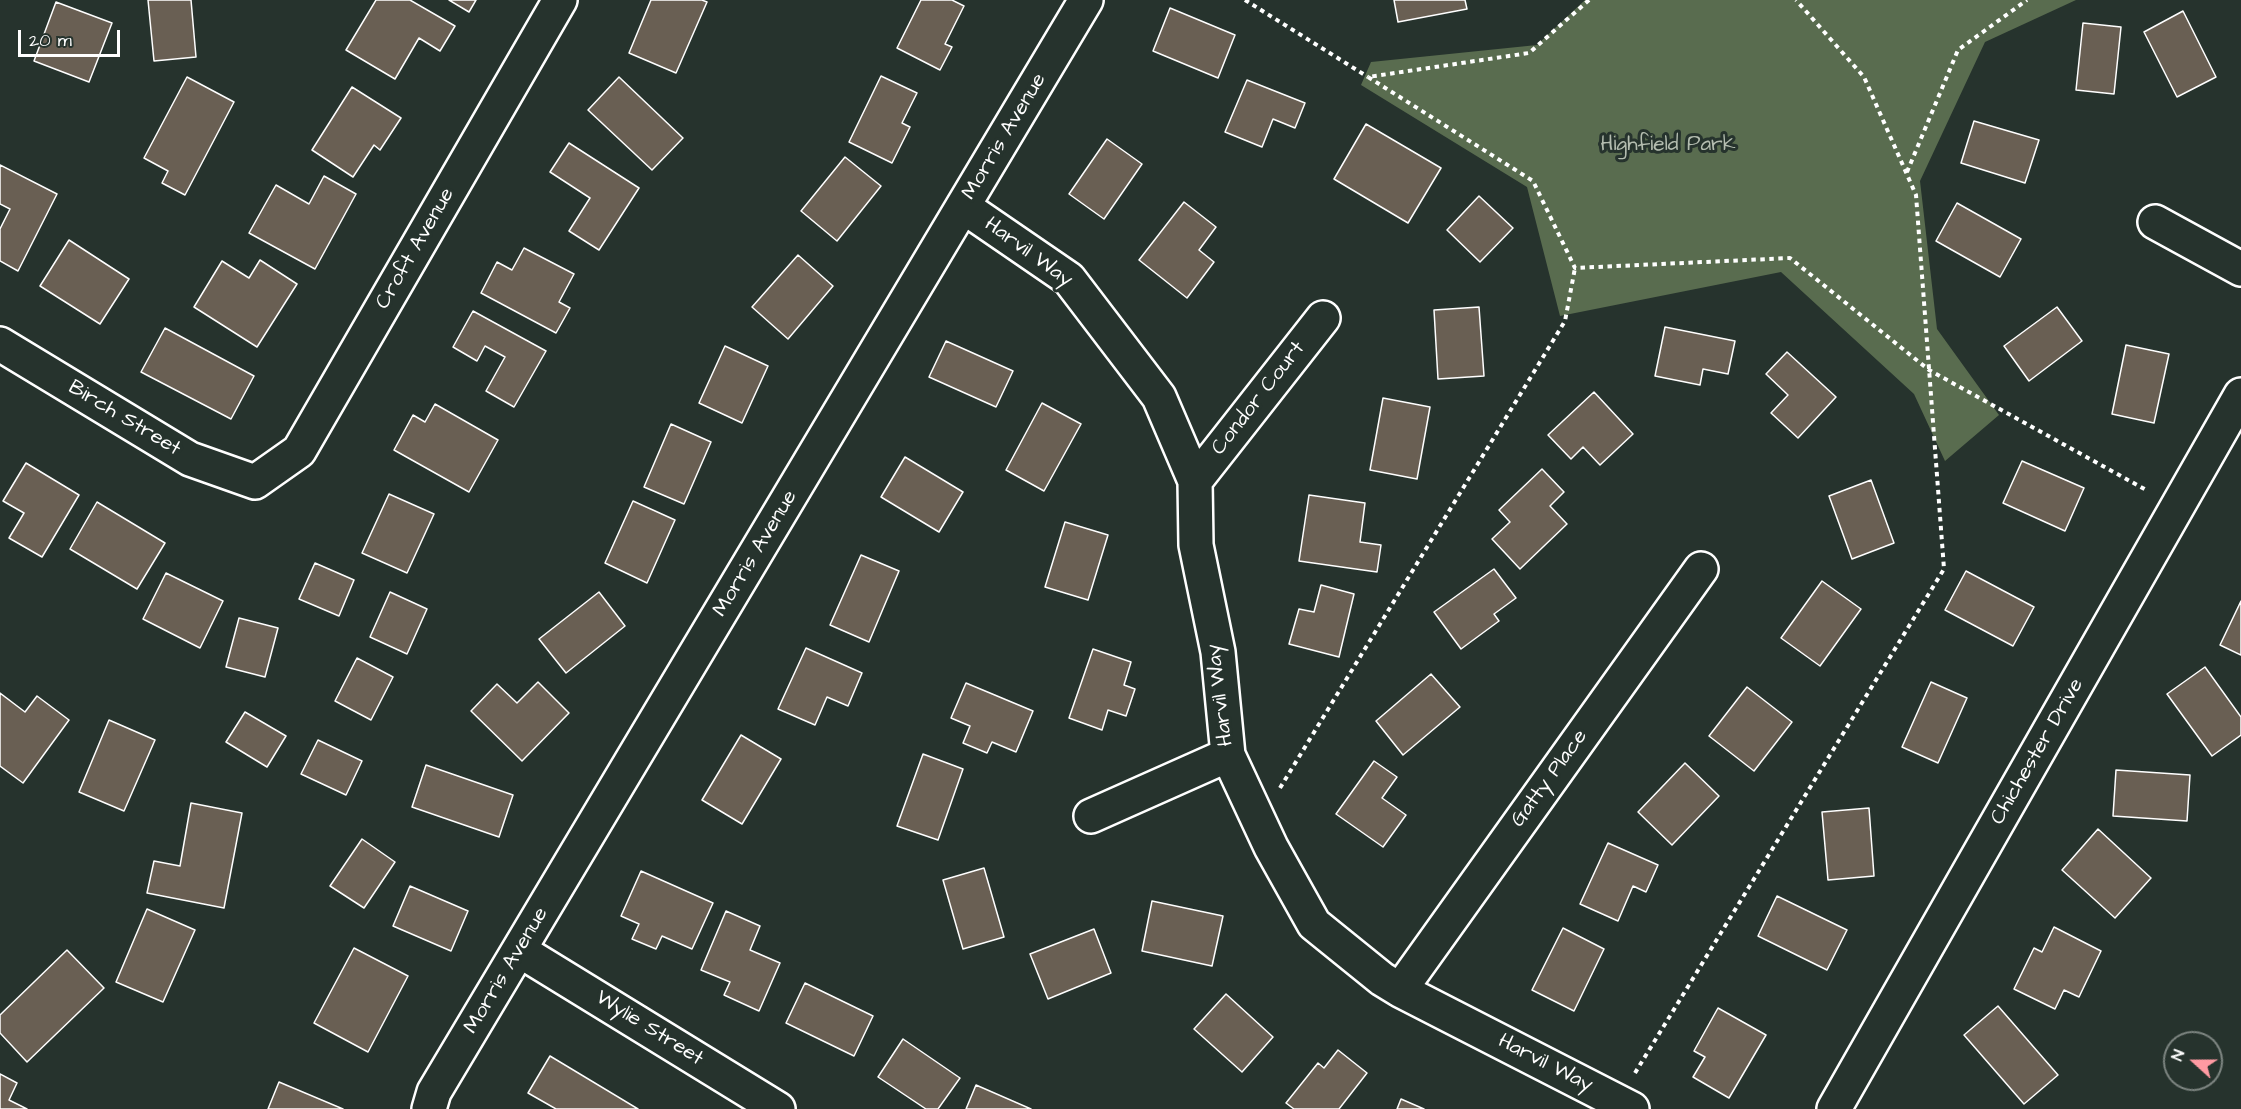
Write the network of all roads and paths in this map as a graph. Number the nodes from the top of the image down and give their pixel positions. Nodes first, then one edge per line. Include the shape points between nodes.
1 (560, 0) edge
2 (1086, 0) edge
3 (1245, 0) edge
4 (1589, 0) edge
5 (1796, 0) edge
6 (2027, 0) edge
7 (1368, 77) junction
8 (1907, 173) junction
9 (964, 207) junction
10 (2155, 222) dead end
11 (1575, 268) junction
12 (2241, 270) edge
13 (1323, 318) dead end
14 (0, 344) edge
15 (1929, 370) junction
16 (2241, 395) edge
17 (1195, 480) junction
18 (255, 482) joint
19 (2177, 507) junction
20 (1701, 569) dead end
21 (1228, 755) junction
22 (1091, 816) dead end
23 (1259, 822) junction
24 (519, 950) junction
25 (1400, 990) junction
26 (1625, 1105) edge
27 (429, 1109) edge
28 (778, 1109) edge
29 (1834, 1109) edge

1 - 18 street, Croft Avenue via 299,451
2 - 9 street, Morris Avenue
3 - 7 path
4 - 7 path via 1529,53
5 - 8 path via 1864,77
6 - 8 path via 1958,50
7 - 11 path via 1533,181
8 - 15 path via 1916,195
9 - 17 street, Harvil Way via 1070,279 1159,397
9 - 24 street, Morris Avenue
10 - 12 street
11 - 15 path via 1790,258
11 - 23 path via 1565,321
13 - 17 street, Condor Court
14 - 18 street, Birch Street via 190,459
15 - 19 path
15 - 26 path via 1944,569
16 - 19 street, Chichester Drive
17 - 21 street, Harvil Way via 1196,545 1218,652
19 - 29 street, Chichester Drive
20 - 25 street, Gatty Place
21 - 22 street
21 - 23 street, Harvil Way
23 - 25 street, Harvil Way via 1314,924
24 - 27 street, Morris Avenue via 434,1092
24 - 28 street, Wylie Street
25 - 26 street, Harvil Way

